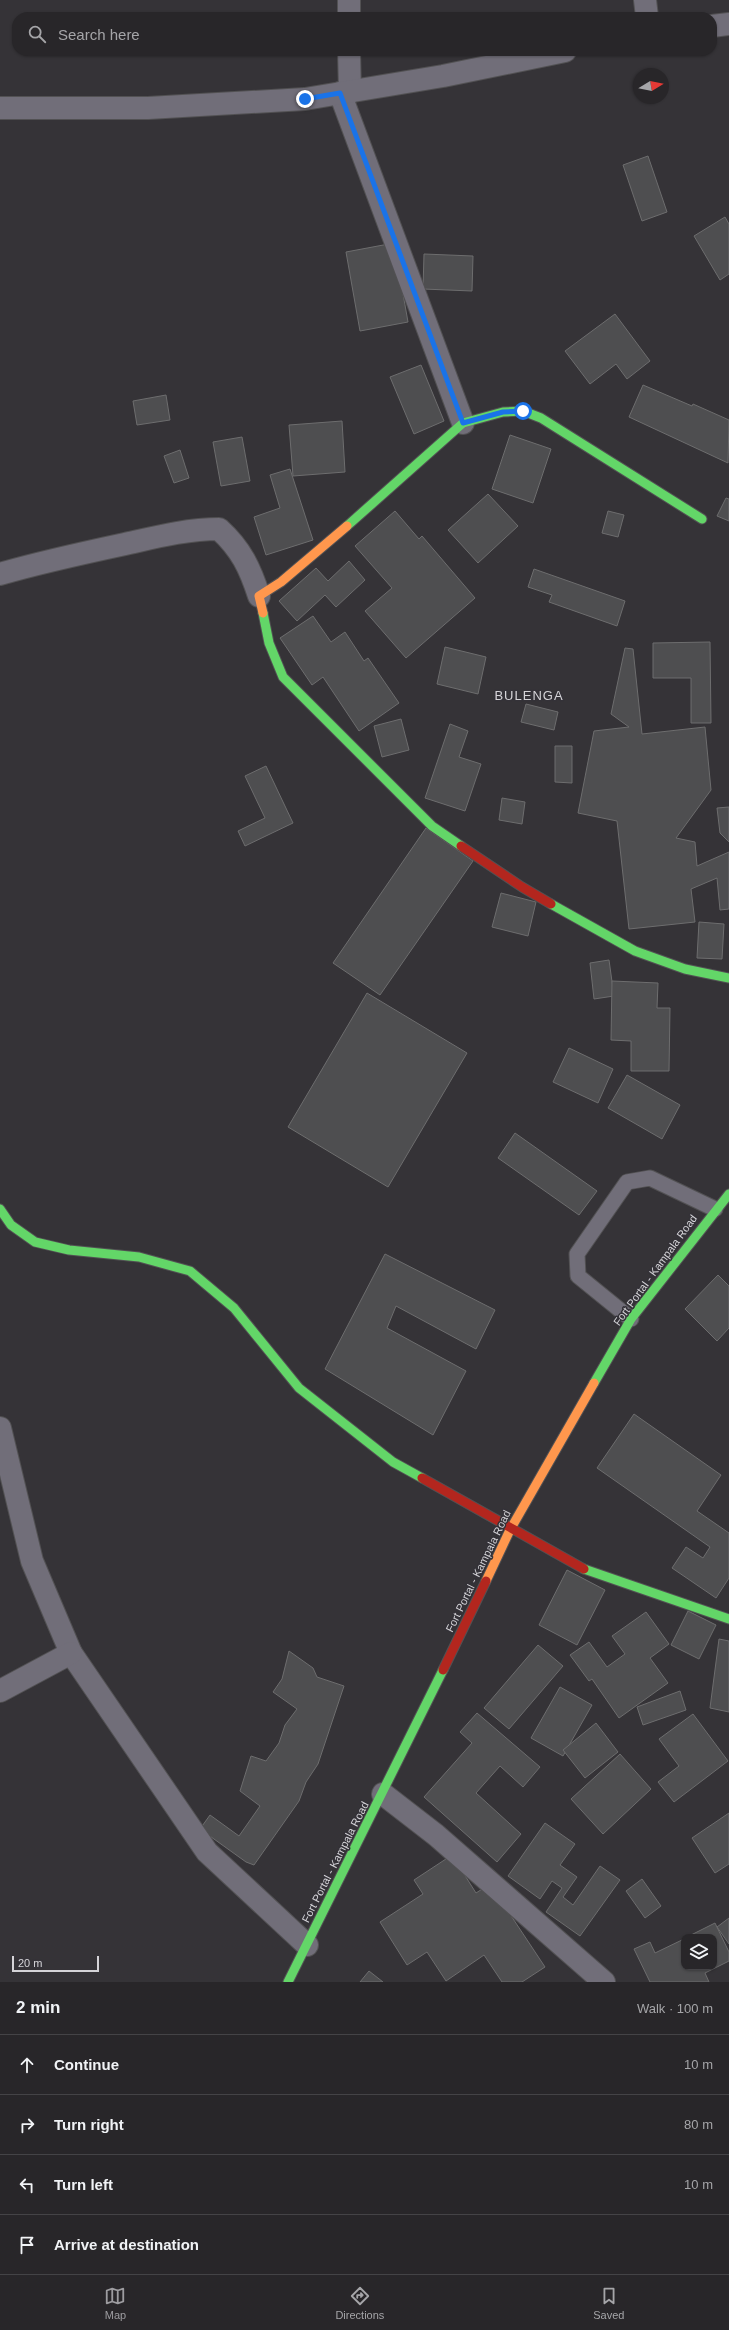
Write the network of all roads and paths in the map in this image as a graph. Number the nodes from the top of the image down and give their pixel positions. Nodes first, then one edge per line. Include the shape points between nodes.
1 (349, 0) edge
2 (645, 0) edge
3 (349, 12) edge
4 (646, 12) edge
5 (729, 24) edge
6 (717, 25) edge
7 (349, 56) edge
8 (541, 56) edge
9 (345, 92) junction
10 (0, 108) edge
11 (463, 423) junction
12 (702, 519) dead end
13 (0, 574) edge
14 (259, 596) junction
15 (729, 978) edge
16 (729, 1194) edge
17 (715, 1209) junction
18 (0, 1211) edge
19 (631, 1319) junction
20 (0, 1428) edge
21 (510, 1530) junction
22 (729, 1619) edge
23 (70, 1653) junction
24 (0, 1691) edge
25 (383, 1794) junction
26 (307, 1944) junction
27 (288, 1982) edge
28 (604, 1982) edge

1 - 3 street
2 - 4 street
5 - 6 street
7 - 9 street
8 - 9 street via 443,76
9 - 10 street via 305,99 148,108
9 - 11 street
11 - 12 street via 503,412 523,411 541,418
11 - 14 street via 375,503 281,582
13 - 14 street via 41,562 196,529 219,529 234,543 250,570
14 - 15 street via 269,643 283,677 432,826 522,887 635,951 684,969
16 - 17 street, Fort Portal - Kampala Road
17 - 19 street, Fort Portal - Kampala Road
17 - 19 lane via 650,1178 627,1182 578,1254 578,1276
18 - 21 street via 11,1225 35,1242 69,1250 139,1256 190,1271 234,1308 299,1388 393,1462
19 - 21 street, Fort Portal - Kampala Road
20 - 23 street via 32,1560
21 - 22 street via 588,1571
21 - 25 street, Fort Portal - Kampala Road
23 - 24 street
23 - 26 street via 207,1852
25 - 26 street, Fort Portal - Kampala Road
25 - 28 street via 436,1835
26 - 27 street, Fort Portal - Kampala Road

